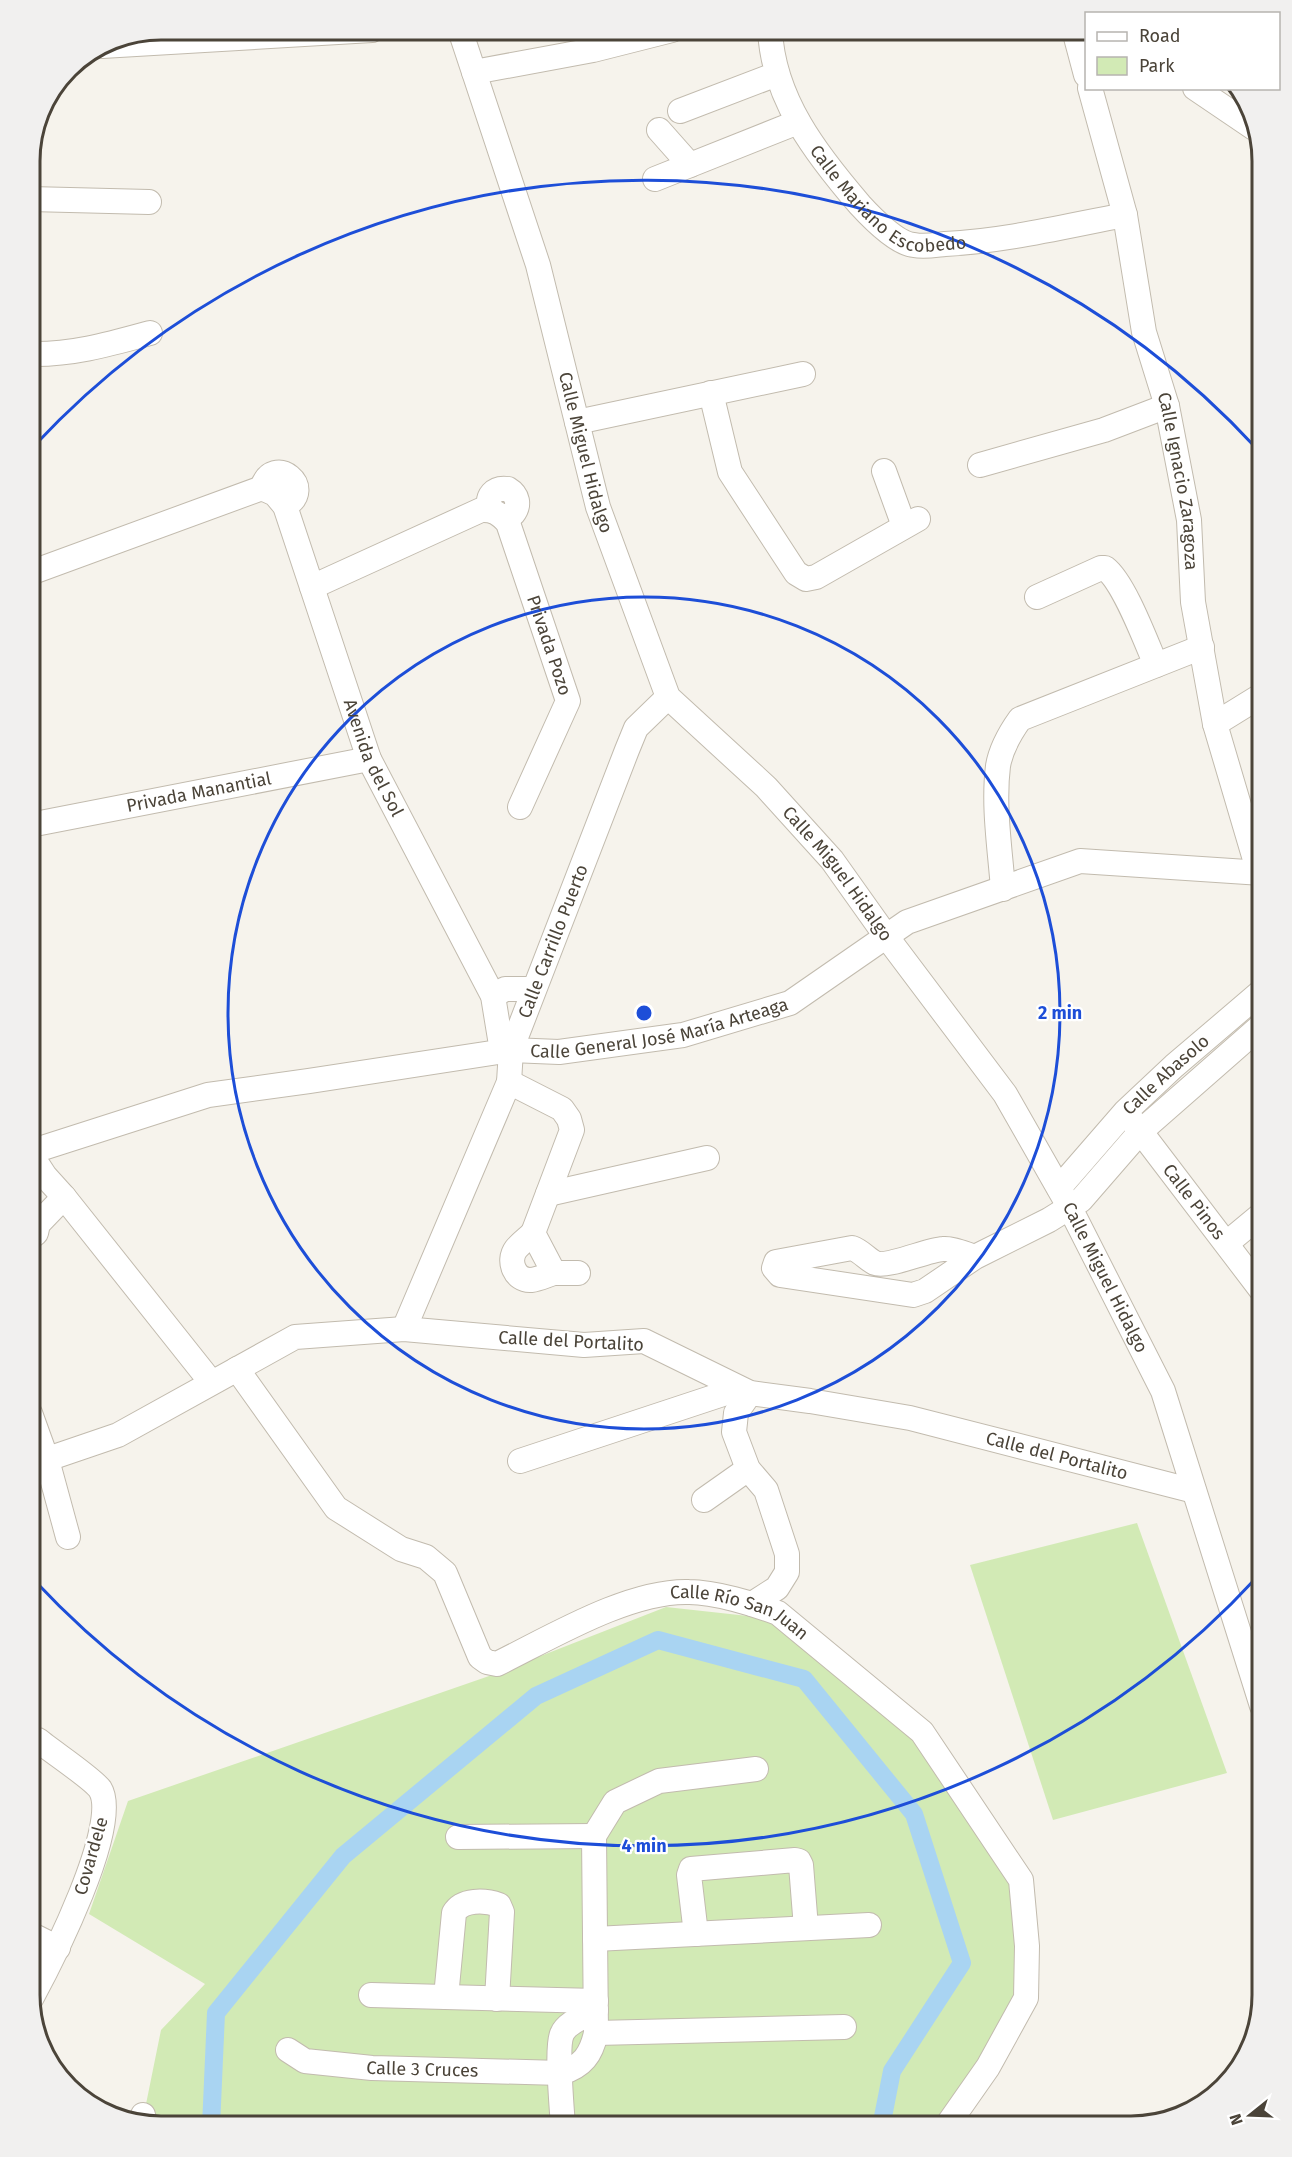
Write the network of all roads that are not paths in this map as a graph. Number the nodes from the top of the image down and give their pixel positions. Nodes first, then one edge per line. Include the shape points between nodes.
1 (203, 40) edge
2 (463, 40) edge
3 (591, 40) edge
4 (771, 41) edge
5 (1077, 41) edge
6 (135, 44) edge
7 (1085, 71) edge
8 (474, 72) junction
9 (777, 74) junction
10 (1091, 90) edge
11 (1198, 90) edge
12 (680, 111) dead end
13 (1244, 121) edge
14 (798, 122) junction
15 (659, 130) dead end
16 (690, 165) junction
17 (655, 179) dead end
18 (41, 199) edge
19 (148, 202) dead end
20 (1125, 215) junction
21 (150, 333) dead end
22 (41, 354) edge
23 (803, 374) dead end
24 (711, 393) junction
25 (1167, 406) junction
26 (577, 422) junction
27 (980, 465) dead end
28 (884, 471) dead end
29 (41, 570) edge
30 (312, 587) junction
31 (1037, 597) dead end
32 (1202, 647) junction
33 (1156, 665) junction
34 (668, 697) junction
35 (1252, 701) edge
36 (1215, 724) junction
37 (369, 759) junction
38 (520, 807) dead end
39 (41, 823) edge
40 (1252, 844) edge
41 (1252, 872) edge
42 (1003, 889) junction
43 (886, 936) junction
44 (533, 989) junction
45 (493, 996) junction
46 (1252, 1000) edge
47 (1252, 1034) edge
48 (506, 1051) junction
49 (1174, 1066) junction
50 (509, 1082) junction
51 (1192, 1087) junction
52 (1125, 1112) junction
53 (1140, 1132) junction
54 (40, 1149) edge
55 (707, 1158) dead end
56 (1077, 1167) junction
57 (1096, 1183) junction
58 (40, 1186) edge
59 (548, 1194) junction
60 (64, 1197) junction
61 (1065, 1198) junction
62 (40, 1221) edge
63 (1252, 1222) edge
64 (533, 1233) junction
65 (1227, 1243) junction
66 (975, 1257) junction
67 (554, 1273) junction
68 (578, 1273) dead end
69 (1252, 1278) edge
70 (404, 1329) junction
71 (237, 1369) junction
72 (211, 1382) junction
73 (744, 1391) junction
74 (40, 1461) edge
75 (520, 1461) dead end
76 (40, 1468) edge
77 (748, 1469) junction
78 (1194, 1491) junction
79 (704, 1500) dead end
80 (68, 1537) dead end
81 (752, 1604) junction
82 (1252, 1674) edge
83 (40, 1742) edge
84 (756, 1769) dead end
85 (594, 1836) junction
86 (458, 1837) dead end
87 (869, 1925) dead end
88 (806, 1928) junction
89 (696, 1934) junction
90 (40, 1939) edge
91 (595, 1939) junction
92 (58, 1948) junction
93 (40, 1982) edge
94 (371, 1995) dead end
95 (446, 1997) junction
96 (497, 1999) junction
97 (596, 2015) junction
98 (844, 2027) dead end
99 (288, 2050) dead end
100 (561, 2073) junction
101 (563, 2116) edge
102 (954, 2116) edge

1 - 6 street
2 - 8 street, Calle Miguel Hidalgo
3 - 8 street
4 - 9 street, Calle Mariano Escobedo
5 - 7 street
8 - 26 street, Calle Miguel Hidalgo via 538,265
9 - 12 street
9 - 14 street, Calle Mariano Escobedo
10 - 20 street, Calle Ignacio Zaragoza
11 - 13 street
14 - 16 street
14 - 20 street, Calle Mariano Escobedo via 823,162 877,224 911,246 974,243
15 - 16 street
16 - 17 street
18 - 19 street
20 - 25 street, Calle Ignacio Zaragoza via 1144,332
21 - 22 street via 89,350
23 - 24 street
24 - 26 street
24 - 28 street via 730,472 796,573 806,579 911,523
25 - 27 street via 1104,430
25 - 32 street, Calle Ignacio Zaragoza via 1189,520 1193,602
26 - 34 street, Calle Miguel Hidalgo via 598,507
29 - 30 street, Avenida del Sol via 274,496
30 - 37 street, Avenida del Sol
30 - 38 street, Privada Pozo via 481,510 497,513 508,523 568,701
31 - 33 street via 1105,568 1137,618
32 - 33 street
32 - 36 street, Calle Ignacio Zaragoza
33 - 42 street via 1020,719 1008,737 998,765 997,817
34 - 43 street, Calle Miguel Hidalgo via 766,787 832,860
34 - 44 street, Calle Carrillo Puerto via 636,728
35 - 36 street
36 - 40 street, Calle Ignacio Zaragoza
37 - 39 street, Privada Manantial
37 - 45 street, Avenida del Sol
41 - 42 street, Calle General José María Arteaga via 1080,861
42 - 43 street, Calle General José María Arteaga via 907,922
43 - 48 street, Calle General José María Arteaga via 790,1003 683,1035 559,1052
43 - 61 street, Calle Miguel Hidalgo via 1005,1094
44 - 45 street via 505,989
44 - 48 street, Calle Carrillo Puerto
45 - 48 street, Avenida del Sol
46 - 49 street, Calle Abasolo
47 - 51 street, Calle Abasolo
48 - 50 street, Calle Carrillo Puerto
48 - 54 street, Calle General José María Arteaga via 208,1095
49 - 51 street
49 - 52 street, Calle Abasolo
50 - 59 street via 562,1109 569,1119 572,1130
50 - 70 street, Calle Carrillo Puerto
51 - 53 street, Calle Abasolo
52 - 53 street, Calle Pinos
52 - 56 street, Calle Abasolo
53 - 57 street, Calle Abasolo
53 - 65 street, Calle Pinos
55 - 59 street
56 - 57 street
56 - 61 street, Calle Abasolo
57 - 61 street, Calle Abasolo via 1081,1200
58 - 60 street
59 - 64 street
60 - 62 street
60 - 72 street
61 - 66 street via 1049,1220
61 - 78 street, Calle Miguel Hidalgo via 1163,1391
63 - 65 street
64 - 67 street
64 - 67 street via 515,1250 513,1268 521,1277 532,1280
65 - 69 street, Calle Pinos
66 - 66 street via 913,1295 780,1275 774,1268 776,1262 852,1248 876,1263 947,1248
67 - 68 street
70 - 71 street, Calle del Portalito via 295,1337
70 - 73 street, Calle del Portalito via 584,1345 644,1341
71 - 72 street, Calle del Portalito
71 - 81 street, Calle Río San Juan via 336,1508 401,1549 426,1557 445,1573 480,1657 488,1662 496,1664 621,1604 668,1593 690,1592
72 - 74 street, Calle del Portalito via 118,1436
73 - 75 street
73 - 77 street via 734,1432
73 - 78 street, Calle del Portalito via 910,1418
76 - 80 street
77 - 79 street
77 - 81 street via 766,1490 787,1554 787,1572 777,1588
78 - 82 street, Calle Miguel Hidalgo
81 - 102 street, Calle Río San Juan via 778,1613 922,1732 1021,1880 1027,1946 1026,1998 988,2067
83 - 92 street, Covardele via 99,1788 105,1800 89,1876
84 - 85 street via 659,1781 615,1802
85 - 86 street
85 - 91 street
87 - 88 street
88 - 89 street
88 - 89 street via 801,1865 795,1860 691,1869
89 - 91 street
90 - 92 street
91 - 97 street
92 - 93 street, Covardele
94 - 95 street
95 - 96 street
95 - 96 street via 454,1912 464,1903 492,1903 499,1905 502,1912
96 - 97 street
97 - 98 street
97 - 100 street via 592,2050 583,2063
97 - 100 street via 574,2022 562,2032
99 - 100 street, Calle 3 Cruces via 305,2061 372,2068
100 - 101 street

